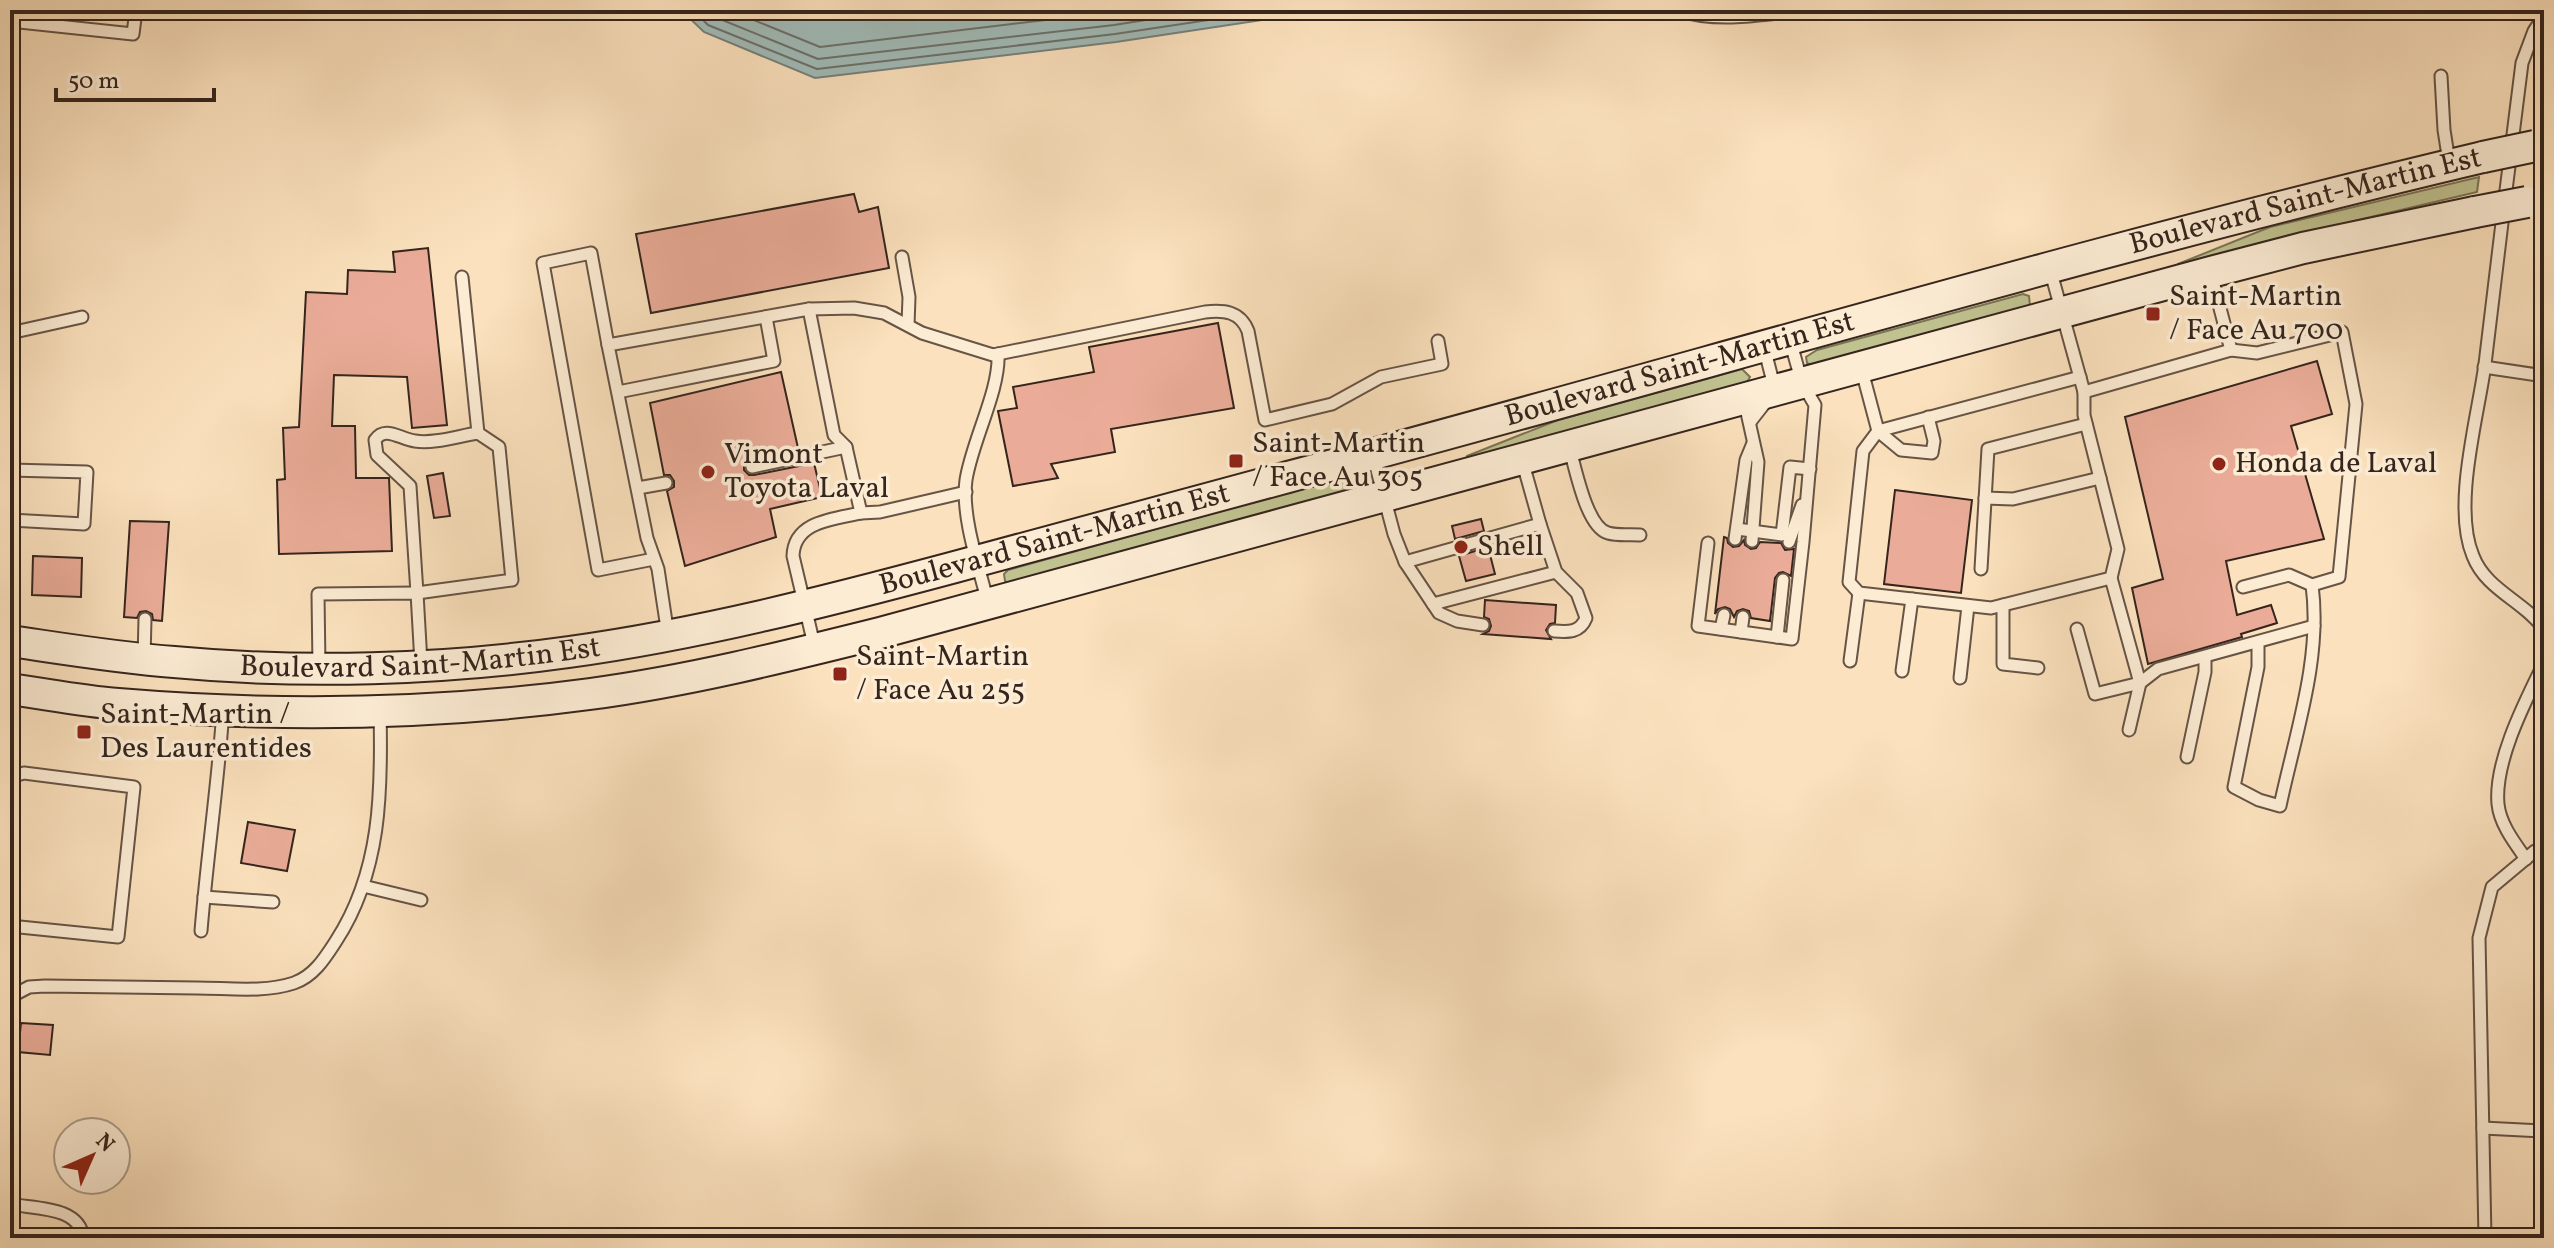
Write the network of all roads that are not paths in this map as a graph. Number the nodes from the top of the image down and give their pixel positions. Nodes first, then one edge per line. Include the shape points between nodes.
1 (136, 10) edge
2 (1677, 10) edge
3 (1802, 10) edge
4 (2544, 16) edge
5 (10, 21) edge
6 (2441, 76) dead end
7 (2540, 145) edge
8 (2449, 165) junction
9 (2536, 200) edge
10 (902, 257) dead end
11 (2050, 268) junction
12 (2211, 272) junction
13 (462, 277) dead end
14 (809, 309) junction
15 (2062, 312) junction
16 (82, 317) dead end
17 (766, 317) junction
18 (908, 325) junction
19 (10, 333) edge
20 (1438, 341) dead end
21 (1777, 343) junction
22 (608, 345) junction
23 (2231, 350) junction
24 (998, 354) junction
25 (1861, 366) junction
26 (2484, 367) junction
27 (2544, 376) edge
28 (2080, 377) junction
29 (1789, 386) junction
30 (618, 392) junction
31 (2084, 392) junction
32 (1747, 410) junction
33 (1928, 417) junction
34 (2086, 424) junction
35 (1878, 431) junction
36 (478, 433) junction
37 (1753, 442) junction
38 (1569, 445) junction
39 (846, 447) junction
40 (1372, 455) junction
41 (1521, 458) junction
42 (752, 467) dead end
43 (1810, 469) junction
44 (10, 470) edge
45 (2100, 478) junction
46 (666, 483) dead end
47 (638, 488) junction
48 (1808, 489) junction
49 (966, 492) junction
50 (1383, 496) junction
51 (1985, 498) junction
52 (861, 513) junction
53 (10, 520) edge
54 (1540, 524) junction
55 (1640, 535) dead end
56 (1752, 536) junction
57 (1789, 542) dead end
58 (1708, 543) dead end
59 (654, 559) junction
60 (977, 561) junction
61 (1405, 562) junction
62 (1981, 569) dead end
63 (1556, 572) junction
64 (2111, 578) junction
65 (1783, 580) dead end
66 (2312, 585) junction
67 (2243, 587) dead end
68 (417, 593) junction
69 (1859, 593) junction
70 (1912, 599) junction
71 (988, 603) junction
72 (1433, 604) junction
73 (2003, 605) junction
74 (805, 606) junction
75 (1968, 606) junction
76 (1724, 615) dead end
77 (1743, 617) dead end
78 (145, 619) dead end
79 (1483, 625) dead end
80 (2314, 626) junction
81 (1721, 629) junction
82 (2077, 629) dead end
83 (2544, 629) edge
84 (1554, 631) dead end
85 (1741, 632) junction
86 (668, 635) junction
87 (1777, 637) junction
88 (10, 641) edge
89 (2258, 642) junction
90 (815, 649) junction
91 (2205, 657) junction
92 (144, 659) junction
93 (1850, 661) dead end
94 (2544, 663) edge
95 (421, 665) junction
96 (319, 668) junction
97 (2038, 668) dead end
98 (1902, 671) dead end
99 (1960, 678) dead end
100 (2140, 683) junction
101 (10, 689) edge
102 (223, 710) junction
103 (380, 712) junction
104 (2129, 730) dead end
105 (2187, 757) dead end
106 (10, 777) edge
107 (2544, 849) edge
108 (2526, 859) junction
109 (363, 886) junction
110 (204, 897) junction
111 (421, 900) dead end
112 (273, 902) dead end
113 (10, 926) edge
114 (201, 931) dead end
115 (10, 997) edge
116 (2483, 1128) junction
117 (2544, 1131) edge
118 (10, 1204) edge
119 (83, 1238) edge
120 (2485, 1238) edge

1 - 5 lane via 133,34
2 - 3 lane via 1725,18
4 - 26 lane via 2522,63
6 - 8 lane
7 - 8 main road, Boulevard Saint-Martin Est, bridge
8 - 11 main road, Boulevard Saint-Martin Est
9 - 12 main road, Boulevard Saint-Martin Est, bridge
10 - 18 lane
11 - 15 lane
11 - 21 main road, Boulevard Saint-Martin Est
12 - 15 main road, Boulevard Saint-Martin Est
12 - 23 lane
13 - 36 lane
14 - 17 lane
14 - 18 lane via 873,310
14 - 39 lane via 834,435
15 - 25 main road, Boulevard Saint-Martin Est
15 - 28 lane
16 - 19 lane
17 - 22 lane
17 - 30 lane via 774,361
18 - 24 lane
20 - 24 lane via 1442,364 1381,377 1332,404 1265,420 1248,331 1227,311
21 - 29 lane
21 - 29 lane
21 - 40 main road, Boulevard Saint-Martin Est
22 - 30 lane
22 - 59 lane via 591,253 543,263 598,570
23 - 31 lane
23 - 66 lane via 2257,353 2342,332 2356,404 2339,577
24 - 49 lane
25 - 29 main road, Boulevard Saint-Martin Est
25 - 35 lane
26 - 27 lane
26 - 83 lane via 2466,485 2469,543 2492,584
28 - 31 lane
28 - 33 lane
29 - 32 main road, Boulevard Saint-Martin Est
29 - 43 lane via 1815,405
30 - 47 lane
31 - 34 lane
32 - 37 lane
32 - 38 main road, Boulevard Saint-Martin Est
33 - 35 lane
33 - 35 lane via 1932,453 1901,450
34 - 45 lane
34 - 51 lane via 1988,449
35 - 69 lane via 1863,451 1849,582
36 - 68 lane via 499,447 512,580
36 - 68 lane via 421,442 386,432 375,440 377,455 410,486
37 - 56 lane via 1758,462
37 - 56 lane via 1736,534
38 - 41 main road, Boulevard Saint-Martin Est
38 - 55 lane via 1597,524 1611,534
39 - 42 lane
39 - 52 lane
40 - 50 lane
40 - 60 main road, Boulevard Saint-Martin Est
41 - 50 main road, Boulevard Saint-Martin Est
41 - 54 lane
43 - 48 lane
43 - 56 lane via 1790,467 1782,535
44 - 53 lane via 87,472 84,524
45 - 51 lane via 2013,499
45 - 64 lane via 2118,549
46 - 47 lane
47 - 59 lane
48 - 57 lane
48 - 87 lane via 1792,639
49 - 52 lane
49 - 60 lane
50 - 61 lane
50 - 71 main road, Boulevard Saint-Martin Est
51 - 62 lane
52 - 74 lane via 817,523 794,544
54 - 61 lane
54 - 63 lane
58 - 81 lane via 1698,626
59 - 86 lane
60 - 71 lane
60 - 74 main road, Boulevard Saint-Martin Est
61 - 72 lane
63 - 72 lane
63 - 84 lane via 1577,593 1586,618 1576,630
64 - 73 lane
64 - 100 lane
65 - 87 lane
66 - 67 lane via 2289,575
66 - 80 lane
68 - 95 lane
68 - 96 lane via 318,594
69 - 70 lane
69 - 93 lane
70 - 75 lane
70 - 98 lane
71 - 90 main road, Boulevard Saint-Martin Est
72 - 79 lane via 1443,616
73 - 75 lane
73 - 97 lane via 2003,664
74 - 86 main road, Boulevard Saint-Martin Est
74 - 90 lane
75 - 99 lane
76 - 81 lane
77 - 85 lane
78 - 92 lane
80 - 89 lane
80 - 89 lane via 2311,665 2280,806 2234,787 2258,667
81 - 85 lane
82 - 100 lane via 2095,694
85 - 87 lane
86 - 95 main road, Boulevard Saint-Martin Est via 566,653
88 - 92 main road, Boulevard Saint-Martin Est
89 - 91 lane
90 - 103 main road, Boulevard Saint-Martin Est via 593,694
91 - 100 lane via 2158,669
91 - 105 lane
92 - 96 main road, Boulevard Saint-Martin Est
94 - 108 lane via 2512,738 2499,791 2505,826
95 - 96 main road, Boulevard Saint-Martin Est
100 - 104 lane
101 - 102 main road, Boulevard Saint-Martin Est via 115,704
102 - 103 main road, Boulevard Saint-Martin Est
102 - 110 lane
103 - 109 lane via 378,819
106 - 113 lane via 24,773 134,787 118,937
107 - 108 lane
108 - 116 lane via 2492,887 2479,938
109 - 111 lane
109 - 115 lane via 322,962 296,982 249,989 45,986
110 - 112 lane
110 - 114 lane
116 - 117 lane
116 - 120 lane
118 - 119 lane via 68,1215 79,1223

